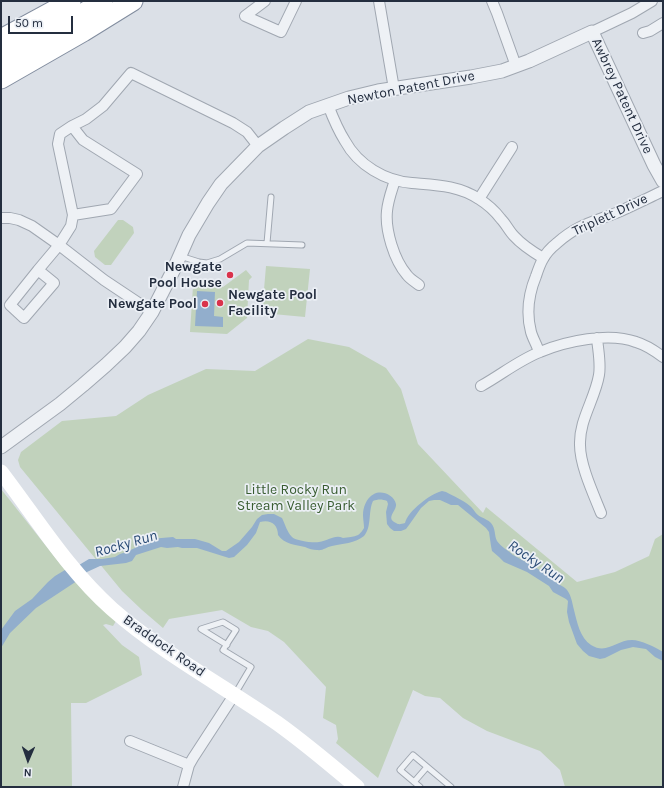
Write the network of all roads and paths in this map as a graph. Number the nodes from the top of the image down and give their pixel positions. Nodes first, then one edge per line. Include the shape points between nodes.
1 (71, 1) edge
2 (102, 1) edge
3 (133, 1) edge
4 (265, 1) edge
5 (296, 1) edge
6 (379, 1) edge
7 (492, 1) edge
8 (652, 1) edge
9 (663, 23) edge
10 (592, 32) junction
11 (643, 33) dead end
12 (1, 39) edge
13 (1, 60) edge
14 (516, 66) junction
15 (1, 79) edge
16 (394, 89) junction
17 (328, 105) junction
18 (72, 126) junction
19 (258, 146) junction
20 (512, 147) dead end
21 (395, 180) junction
22 (663, 181) edge
23 (663, 191) edge
24 (271, 197) dead end
25 (479, 199) junction
26 (73, 215) junction
27 (1, 218) edge
28 (267, 243) junction
29 (59, 245) junction
30 (302, 245) dead end
31 (180, 256) junction
32 (543, 258) junction
33 (38, 270) junction
34 (419, 284) dead end
35 (152, 312) junction
36 (597, 338) junction
37 (539, 352) junction
38 (663, 357) edge
39 (481, 386) dead end
40 (1, 447) edge
41 (1, 472) edge
42 (601, 513) dead end
43 (227, 645) junction
44 (234, 695) junction
45 (130, 741) dead end
46 (190, 766) junction
47 (426, 767) junction
48 (414, 782) junction
49 (183, 787) edge
50 (357, 787) edge
51 (420, 787) edge
52 (451, 787) edge

1 - 12 highway
2 - 13 highway
3 - 15 highway
4 - 5 street via 246,16 281,32
6 - 16 street
7 - 14 street
8 - 10 street, Newton Patent Drive
9 - 11 street
10 - 14 street, Newton Patent Drive
10 - 22 street, Awbrey Patent Drive
14 - 16 street, Newton Patent Drive via 502,71
16 - 17 street, Newton Patent Drive
17 - 19 street, Newton Patent Drive via 309,112
17 - 21 street via 345,143 353,152 369,167
18 - 19 street via 103,106 131,73 233,123 247,132
18 - 26 street via 60,134 58,144
18 - 26 street via 84,140 137,174 111,209
19 - 31 street, Newton Patent Drive via 221,184 189,235
20 - 25 street
21 - 25 street via 451,187
21 - 34 street via 387,210 389,235 401,267
23 - 32 street, Triplett Drive via 577,228 563,237
24 - 28 lane
25 - 32 street via 493,210 518,240
26 - 29 street via 71,226
27 - 29 street via 19,220 32,226
28 - 30 lane
28 - 31 lane via 247,242 220,259 206,263
29 - 33 street
29 - 35 street via 104,280
31 - 35 street, Newton Patent Drive
32 - 37 street, Triplett Drive via 529,299 531,332
33 - 33 street via 10,305 24,318 54,283
35 - 40 street, Newton Patent Drive via 139,331 106,365 60,404
36 - 37 street
36 - 38 street via 618,338 636,342
36 - 42 street via 599,375 580,434 580,445 582,462
37 - 39 street
41 - 44 main road, Braddock Road via 69,564 112,609 156,644
43 - 43 lane via 236,630 223,622 201,629
43 - 44 lane via 223,650 251,667
44 - 46 street
44 - 50 main road, Braddock Road via 302,741
45 - 46 street
46 - 49 street
47 - 48 lane
47 - 48 lane via 413,755 400,770
47 - 52 lane
48 - 51 lane

